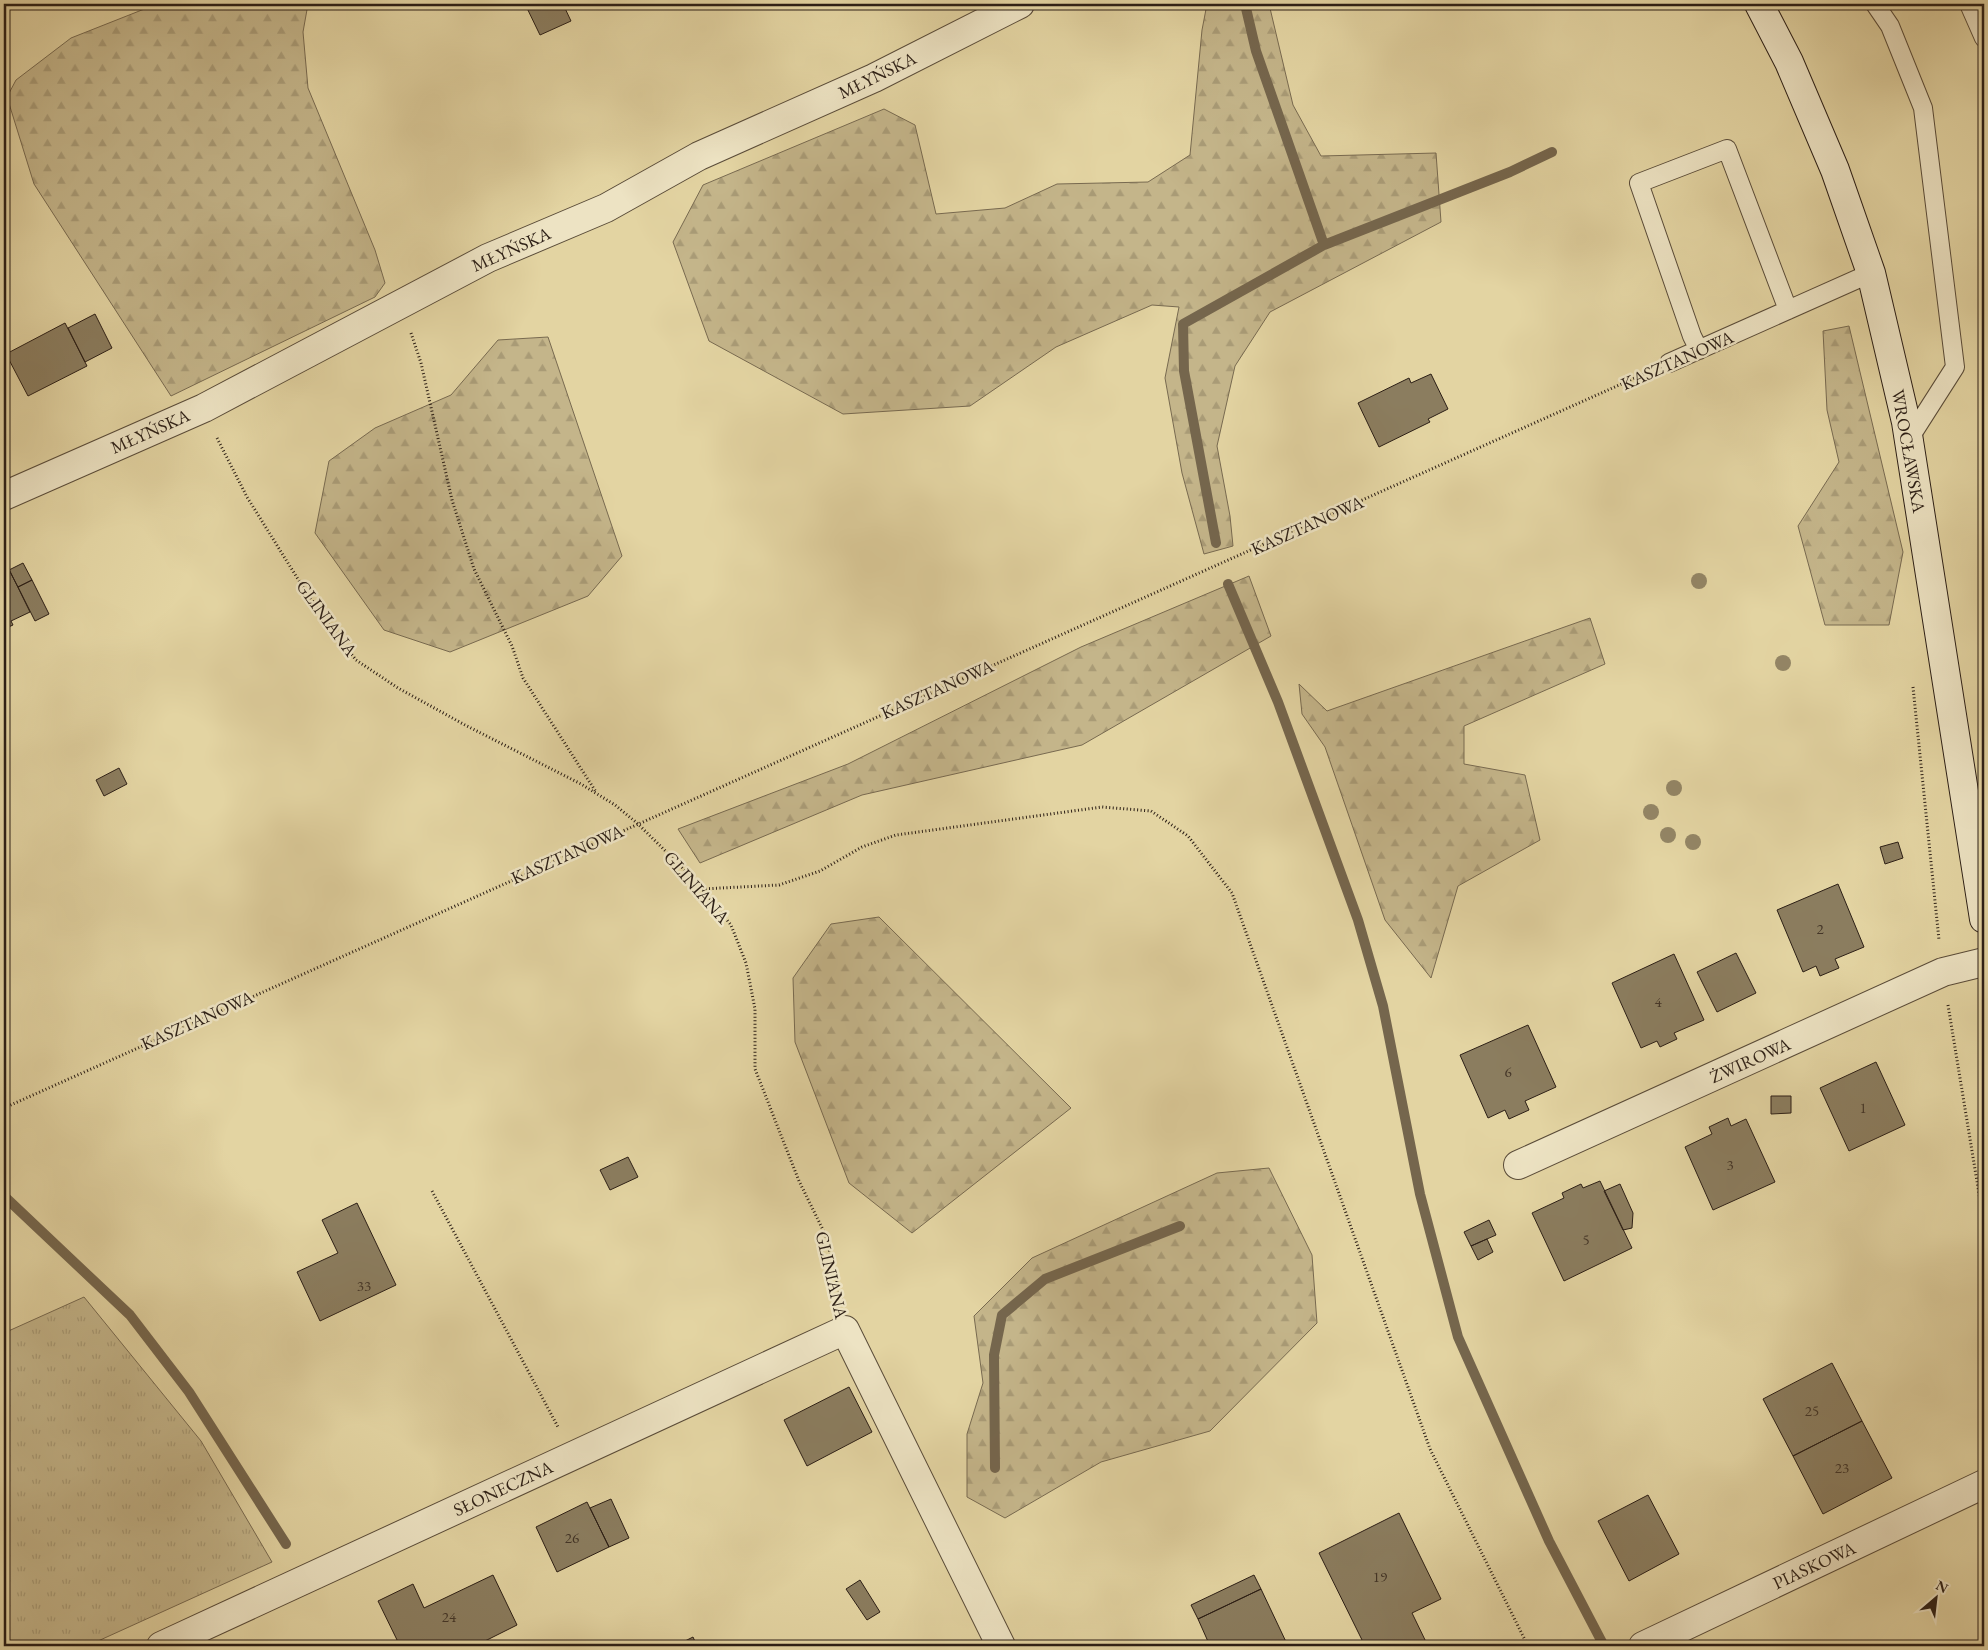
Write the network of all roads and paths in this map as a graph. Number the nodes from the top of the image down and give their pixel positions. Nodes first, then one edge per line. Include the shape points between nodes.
1 (1020, 4) edge
2 (1759, 4) edge
3 (1875, 4) edge
4 (1969, 4) edge
5 (1984, 38) edge
6 (1871, 273) junction
7 (402, 304) junction
8 (1788, 310) junction
9 (1699, 350) junction
10 (1669, 363) joint
11 (204, 408) junction
12 (1909, 439) junction
13 (4, 496) edge
14 (1912, 679) dead end
15 (597, 794) junction
16 (638, 823) junction
17 (702, 889) junction
18 (1984, 919) edge
19 (1984, 962) edge
20 (1943, 972) junction
21 (4, 1108) edge
22 (1518, 1165) dead end
23 (432, 1191) dead end
24 (1984, 1224) edge
25 (845, 1330) junction
26 (573, 1456) junction
27 (1984, 1484) edge
28 (162, 1646) edge
29 (1001, 1646) edge
30 (1528, 1646) edge
31 (1644, 1646) edge

1 - 7 street, MŁYŃSKA via 874,78 699,156 606,208 488,258
2 - 6 street, WROCŁAWSKA via 1789,62 1835,170
3 - 12 lane via 1890,26 1923,108 1955,367
4 - 5 lane
6 - 8 lane, KASZTANOWA
6 - 12 street, WROCŁAWSKA
7 - 11 street, MŁYŃSKA
7 - 15 path via 421,363 452,500 474,569 512,646 523,678
8 - 9 lane, KASZTANOWA
8 - 9 lane via 1727,149 1639,183
9 - 10 lane, KASZTANOWA
10 - 16 path, KASZTANOWA
11 - 13 street, MŁYŃSKA
11 - 15 path, GLINIANA via 247,497 325,620 356,660 398,688
12 - 18 street, WROCŁAWSKA
14 - 20 path
15 - 16 path, GLINIANA
16 - 17 path, GLINIANA
16 - 21 path, KASZTANOWA
17 - 25 path, GLINIANA via 731,925 746,963 755,1009 755,1069 799,1181 826,1236
17 - 30 path via 779,886 820,871 862,847 896,835 1102,807 1150,810 1188,836 1232,893 1430,1449
19 - 20 street, ŻWIROWA
20 - 22 street, ŻWIROWA
20 - 24 path
23 - 26 path
25 - 26 street, SŁONECZNA
25 - 29 street, GLINIANA
26 - 28 street, SŁONECZNA
27 - 31 street, PIASKOWA

